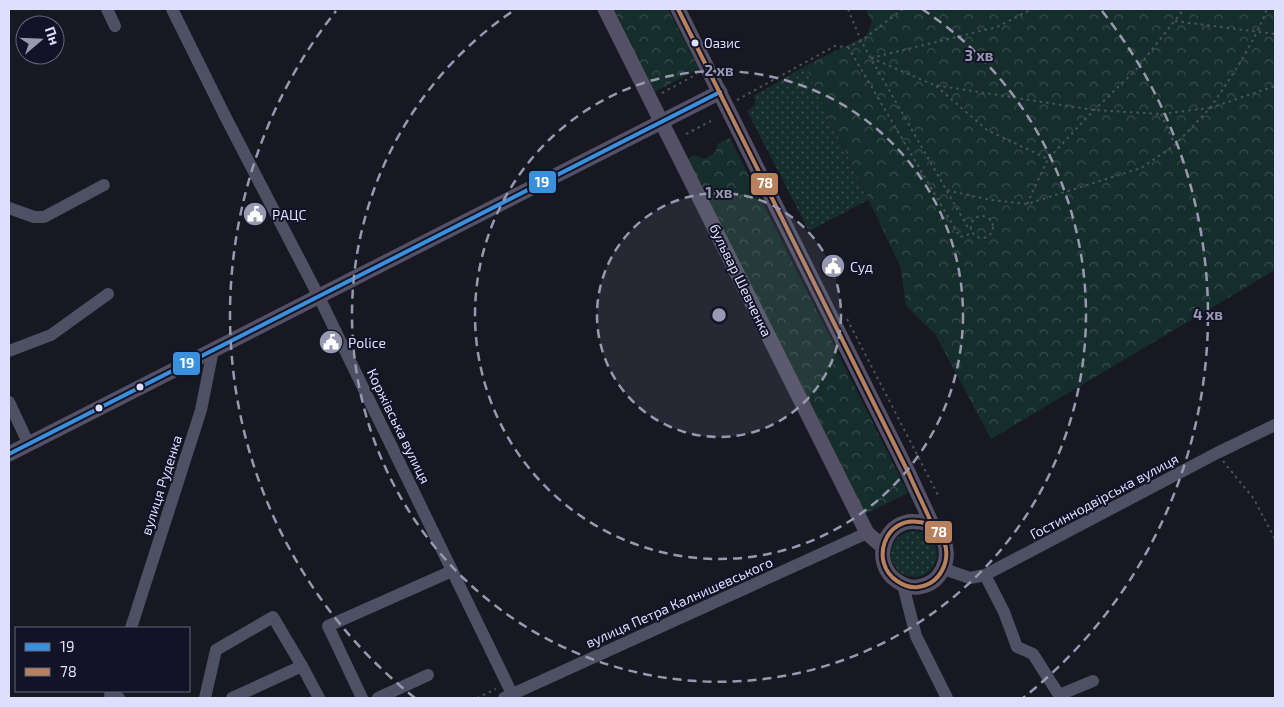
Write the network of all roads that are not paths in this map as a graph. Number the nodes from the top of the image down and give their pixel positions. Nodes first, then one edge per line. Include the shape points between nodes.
1 (107, 9) edge
2 (172, 9) edge
3 (606, 9) edge
4 (678, 9) edge
5 (115, 26) dead end
6 (720, 92) junction
7 (662, 121) junction
8 (104, 185) dead end
9 (9, 208) edge
10 (108, 294) dead end
11 (319, 297) junction
12 (213, 350) junction
13 (9, 351) edge
14 (9, 402) edge
15 (1275, 425) edge
16 (29, 444) junction
17 (9, 454) edge
18 (933, 527) junction
19 (867, 533) junction
20 (882, 546) junction
21 (944, 569) junction
22 (452, 571) junction
23 (985, 575) junction
24 (903, 585) junction
25 (131, 627) edge
26 (302, 666) junction
27 (428, 675) dead end
28 (1092, 681) dead end
29 (510, 697) edge
30 (205, 698) edge
31 (232, 698) edge
32 (319, 698) edge
33 (362, 698) edge
34 (378, 698) edge
35 (947, 698) edge

1 - 5 street
2 - 11 street, Коржівська вулиця
3 - 7 main road, бульвар Шевченка
4 - 6 main road
6 - 7 main road
6 - 18 main road
7 - 11 main road
7 - 19 main road, бульвар Шевченка
8 - 9 street via 44,217
10 - 13 street via 51,336
11 - 12 main road
11 - 22 street, Коржівська вулиця
12 - 16 main road
12 - 25 street, вулиця Руденка via 201,410
14 - 16 street
15 - 23 street, Гостиннодвірська вулиця
16 - 17 main road
18 - 20 main road via 918,521 903,523 890,532
18 - 21 main road via 944,539 947,554
19 - 20 main road, бульвар Шевченка
19 - 29 street, вулиця Петра Калнишевського
20 - 24 main road via 882,562 890,576
21 - 23 street, Гостиннодвірська вулиця via 970,578
21 - 24 main road via 933,581 918,587
22 - 29 street, Коржівська вулиця
22 - 33 street via 328,626
23 - 28 street via 1017,647 1033,654 1059,695
24 - 35 street via 916,636
26 - 30 street via 273,618 216,650
26 - 31 street
26 - 32 street
27 - 34 street

